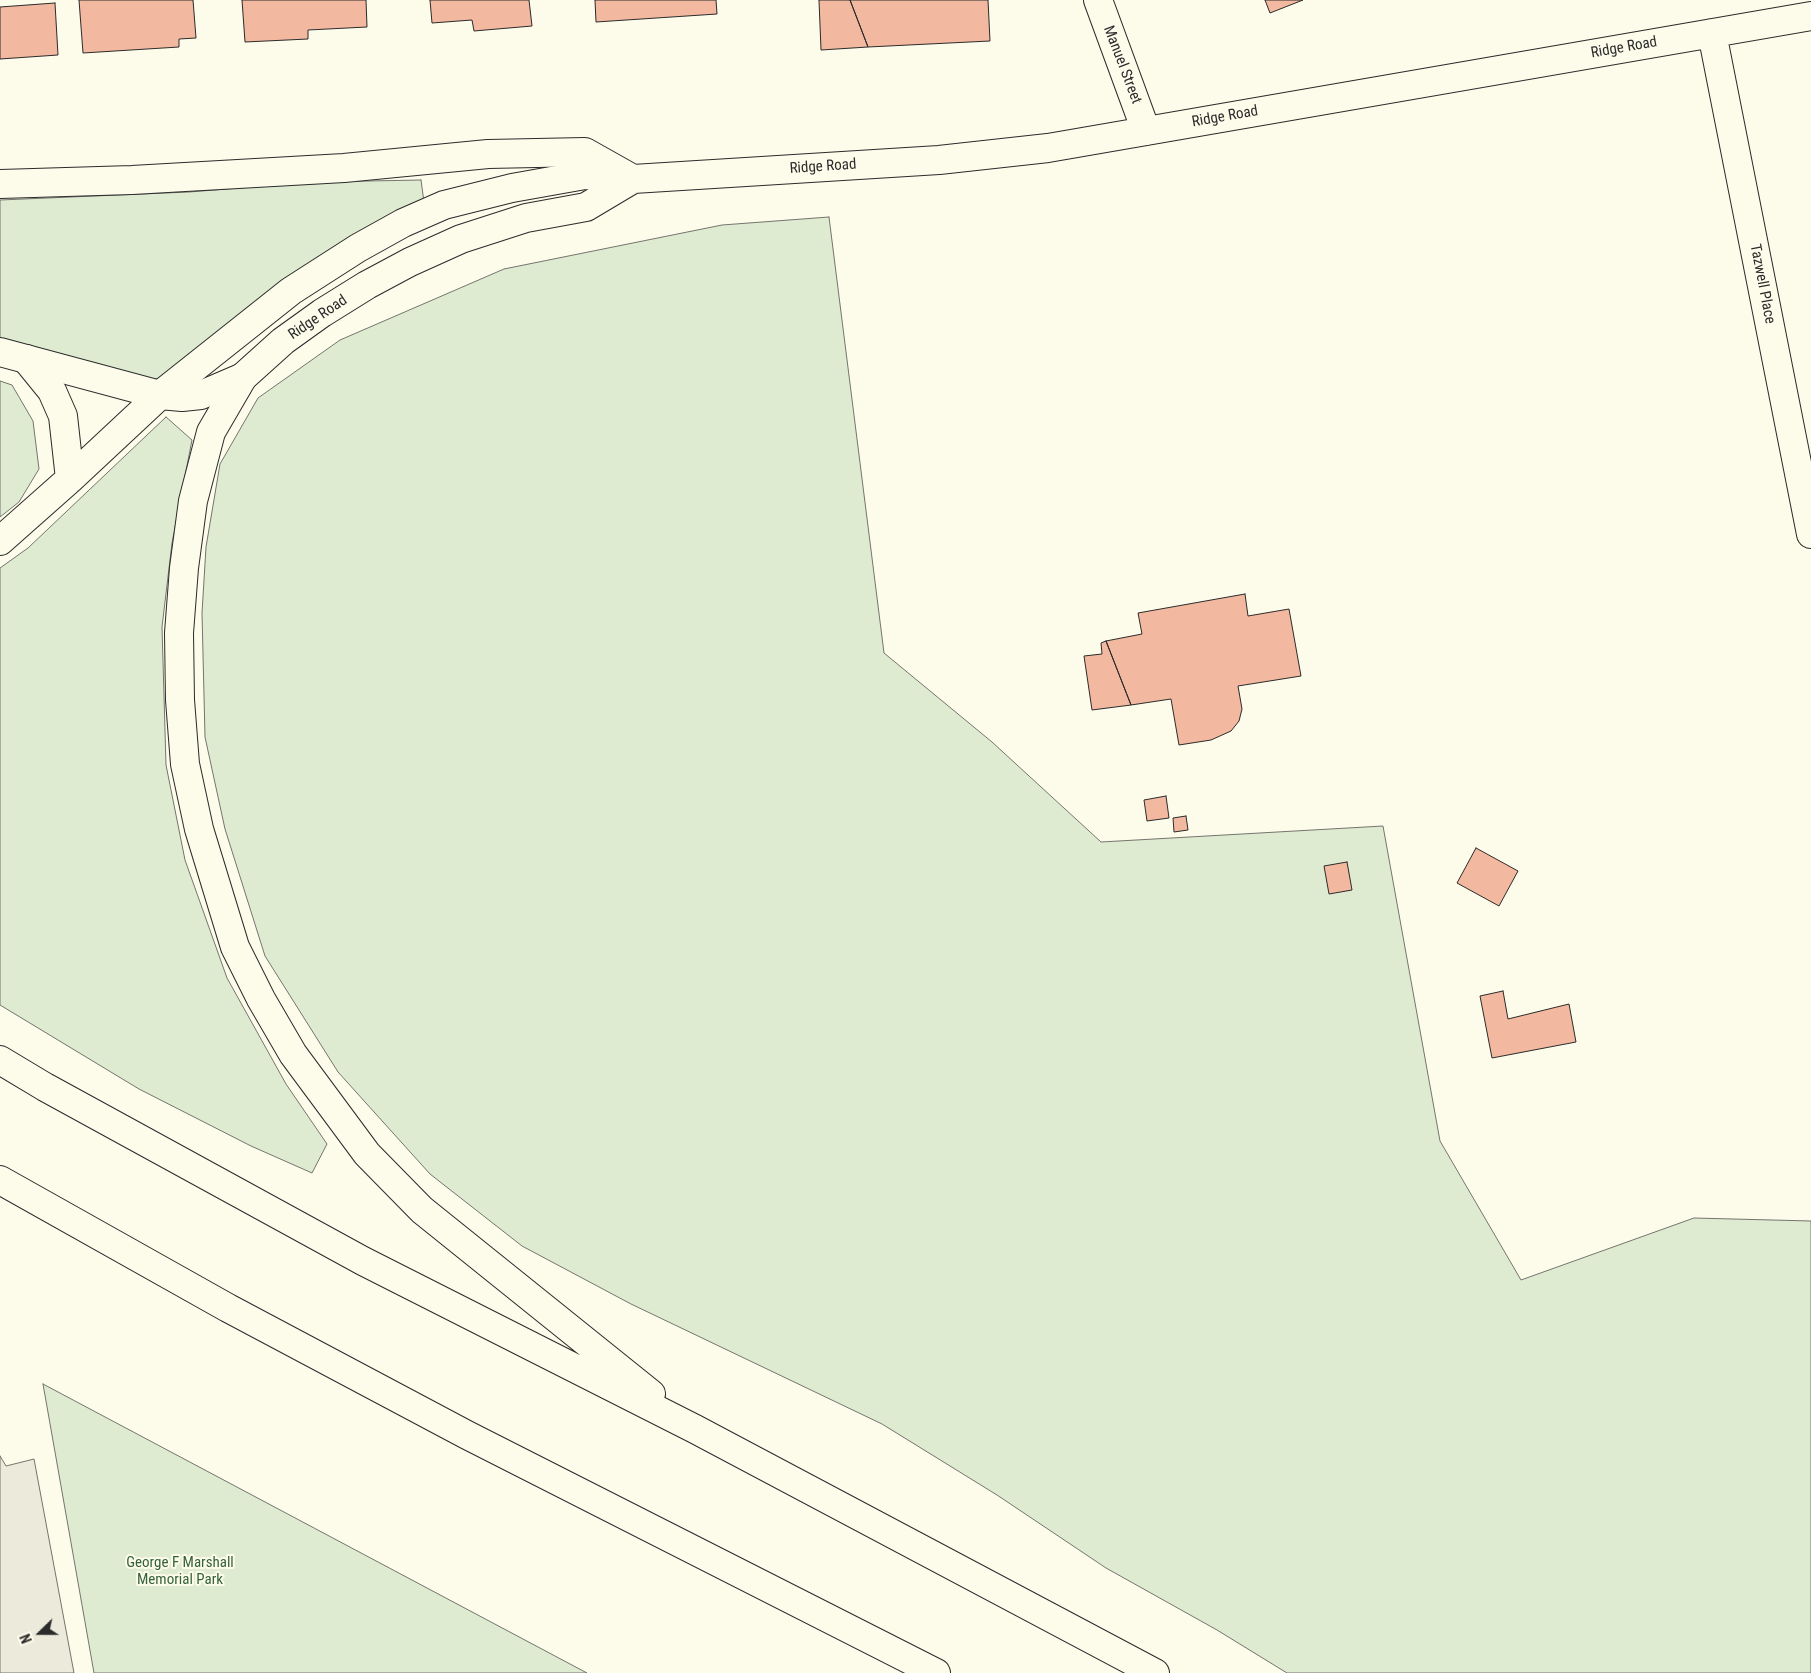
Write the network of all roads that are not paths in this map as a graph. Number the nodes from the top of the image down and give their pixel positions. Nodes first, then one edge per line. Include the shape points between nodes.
1 (1098, 0) edge
2 (1811, 16) edge
3 (1712, 33) junction
4 (1146, 130) junction
5 (633, 179) junction
6 (0, 184) edge
7 (13, 355) edge
8 (243, 378) junction
9 (160, 395) junction
10 (70, 479) junction
11 (1811, 534) edge
12 (0, 541) edge
13 (0, 1060) edge
14 (0, 1180) edge
15 (695, 1429) junction
16 (936, 1673) edge
17 (1155, 1673) edge

1 - 4 main road, Manuel Street
2 - 3 main road, Ridge Road
3 - 4 main road, Ridge Road
3 - 11 main road, Tazwell Place
4 - 5 main road, Ridge Road via 1048,148 939,160
5 - 6 main road via 585,152 488,154 344,168
5 - 8 main road, Ridge Road via 586,207 526,218 461,239 410,262 322,313 283,341
5 - 9 main road via 585,175 512,188 444,205 403,223 291,291
7 - 9 main road, Ridge Road
7 - 10 main road via 52,391 63,416
8 - 9 main road, Ridge Road via 201,395
8 - 15 main road via 211,432 196,493 184,568 179,633 185,764 199,830 235,947 260,1000 293,1054 367,1154 422,1210
9 - 10 main road
10 - 12 main road
13 - 15 main road via 363,1261
14 - 16 main road via 228,1308 467,1435
15 - 17 main road

